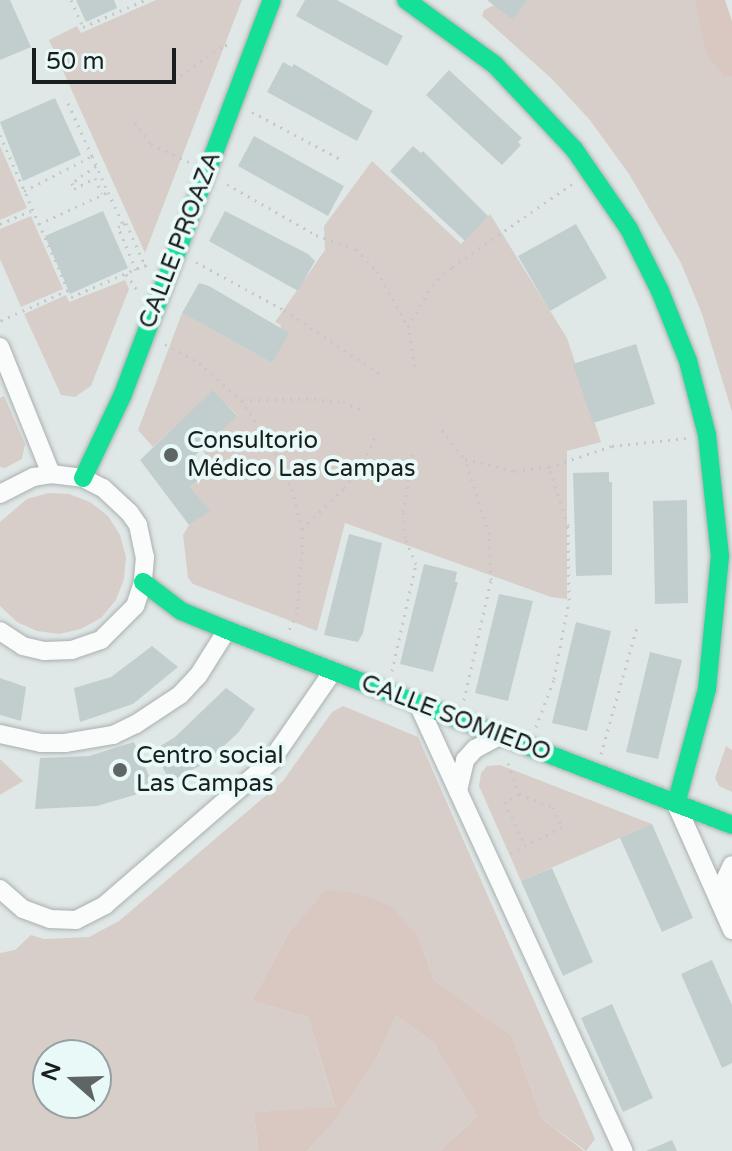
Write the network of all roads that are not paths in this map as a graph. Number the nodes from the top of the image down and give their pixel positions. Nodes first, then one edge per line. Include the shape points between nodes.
1 (272, 0) edge
2 (406, 0) edge
3 (0, 347) edge
4 (51, 474) junction
5 (83, 478) junction
6 (0, 494) edge
7 (143, 582) junction
8 (135, 606) junction
9 (181, 611) junction
10 (227, 630) junction
11 (0, 631) edge
12 (333, 671) junction
13 (418, 704) junction
14 (0, 734) edge
15 (515, 740) junction
16 (458, 791) junction
17 (676, 804) junction
18 (732, 825) edge
19 (732, 865) edge
20 (0, 889) edge
21 (723, 910) junction
22 (732, 930) edge
23 (624, 1151) edge

1 - 5 street, CALLE PROAZA via 123,394
2 - 17 street via 495,65 591,172 629,229 688,361 707,435 720,556 707,689
3 - 4 street
4 - 5 street
4 - 6 street
5 - 7 street via 119,500 138,525 145,557
7 - 8 street
7 - 9 street, CALLE SOMIEDO
8 - 9 street, CALLE SOMIEDO
8 - 11 street via 101,640 72,650 23,646
9 - 10 street, CALLE SOMIEDO
10 - 12 street, CALLE SOMIEDO
10 - 14 street via 180,695 113,735 65,743
12 - 13 street, CALLE SOMIEDO
12 - 20 street via 271,761 105,905 76,920 50,919 23,909
13 - 15 street, CALLE SOMIEDO
13 - 16 street
15 - 16 street via 475,749 465,760
15 - 17 street, CALLE SOMIEDO
16 - 23 street
17 - 18 street, CALLE SOMIEDO
17 - 21 street
19 - 21 street
21 - 22 street

